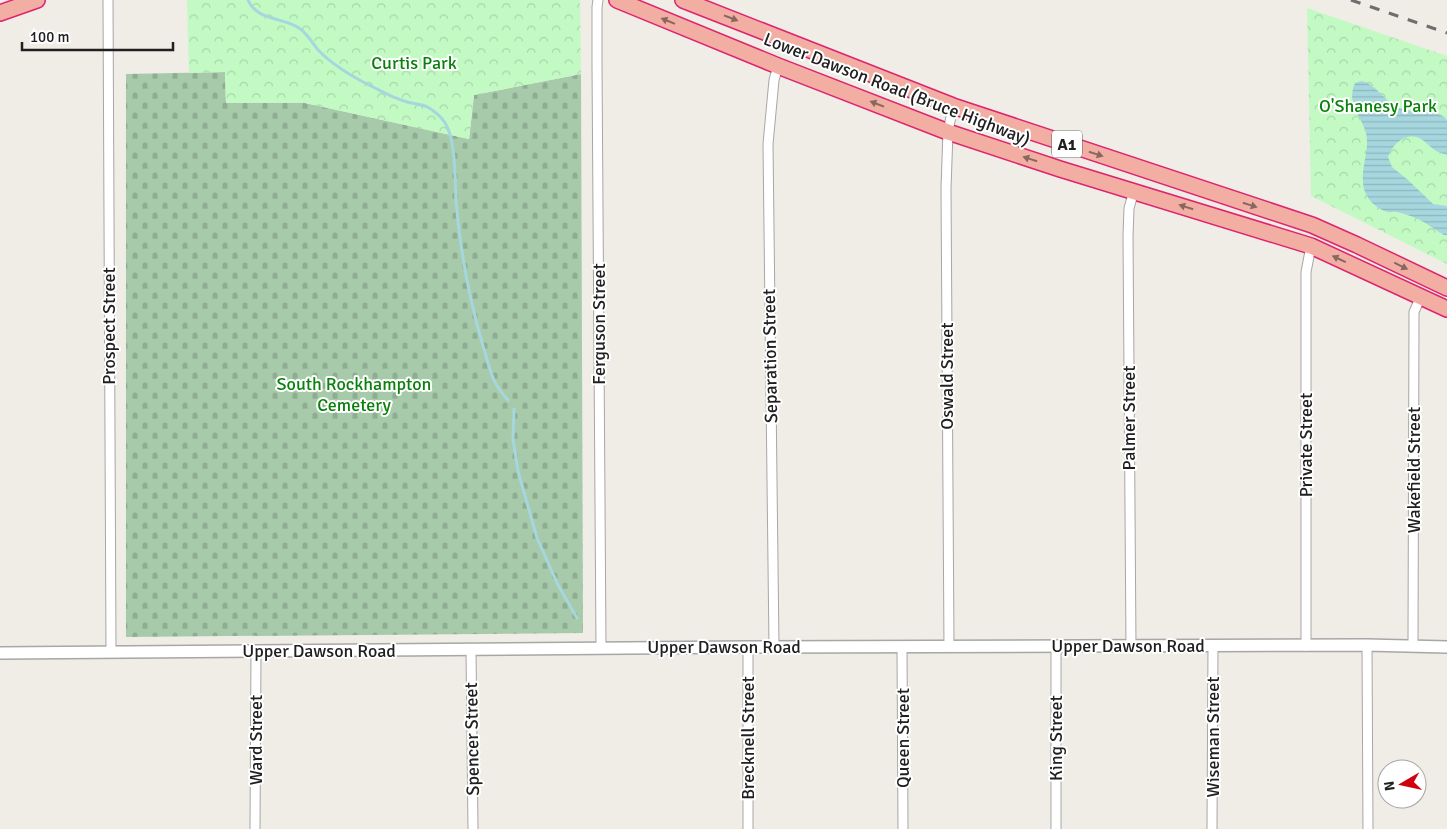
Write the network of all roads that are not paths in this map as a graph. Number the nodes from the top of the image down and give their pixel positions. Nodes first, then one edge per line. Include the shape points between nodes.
1 (38, 0) edge
2 (108, 0) edge
3 (598, 0) edge
4 (617, 0) edge
5 (683, 0) edge
6 (0, 13) edge
7 (778, 66) junction
8 (954, 106) junction
9 (948, 132) junction
10 (1134, 191) junction
11 (1311, 246) junction
12 (1447, 288) edge
13 (1421, 296) junction
14 (1447, 309) edge
15 (1056, 646) junction
16 (1131, 646) junction
17 (1213, 646) junction
18 (1306, 646) junction
19 (1366, 646) junction
20 (1413, 646) junction
21 (748, 647) junction
22 (774, 647) junction
23 (902, 647) junction
24 (949, 647) junction
25 (1447, 647) edge
26 (601, 648) junction
27 (472, 649) junction
28 (256, 651) junction
29 (110, 652) junction
30 (0, 653) edge
31 (255, 829) edge
32 (474, 829) edge
33 (748, 829) edge
34 (904, 829) edge
35 (1056, 829) edge
36 (1212, 829) edge
37 (1368, 829) edge

1 - 6 highway
2 - 29 street, Prospect Street
3 - 26 street, Ferguson Street
7 -> 4 highway, Lower Dawson Road (Bruce Highway) / A1
5 -> 8 highway, Lower Dawson Road (Bruce Highway) / A1
9 -> 7 highway, Lower Dawson Road (Bruce Highway) / A1
7 - 22 street, Separation Street via 768,144
8 - 9 street, Oswald Street
8 -> 12 highway, Lower Dawson Road (Bruce Highway) / A1 via 1312,226
10 -> 9 highway, Lower Dawson Road (Bruce Highway) / A1
9 - 24 street, Oswald Street
11 -> 10 highway, Lower Dawson Road (Bruce Highway) / A1
10 - 16 street, Palmer Street via 1128,208
13 -> 11 highway, Lower Dawson Road (Bruce Highway) / A1
11 - 18 street, Private Street via 1306,272
13 - 14 highway, Lower Dawson Road (Bruce Highway) / A1
13 - 20 street, Wakefield Street via 1414,312
15 - 16 street, Upper Dawson Road
15 - 24 street, Upper Dawson Road
15 - 35 street, King Street
16 - 17 street, Upper Dawson Road
17 - 18 street, Upper Dawson Road
17 - 36 street, Wiseman Street
18 - 19 street, Upper Dawson Road
19 - 20 street, Upper Dawson Road
19 - 37 street
20 - 25 street, Upper Dawson Road
21 - 22 street, Upper Dawson Road
21 - 26 street, Upper Dawson Road
21 - 33 street, Brecknell Street
22 - 23 street, Upper Dawson Road
23 - 24 street, Upper Dawson Road
23 - 34 street, Queen Street
26 - 27 street, Upper Dawson Road
27 - 28 street, Upper Dawson Road
27 - 32 street, Spencer Street
28 - 29 street, Upper Dawson Road
28 - 31 street, Ward Street
29 - 30 street, Upper Dawson Road

